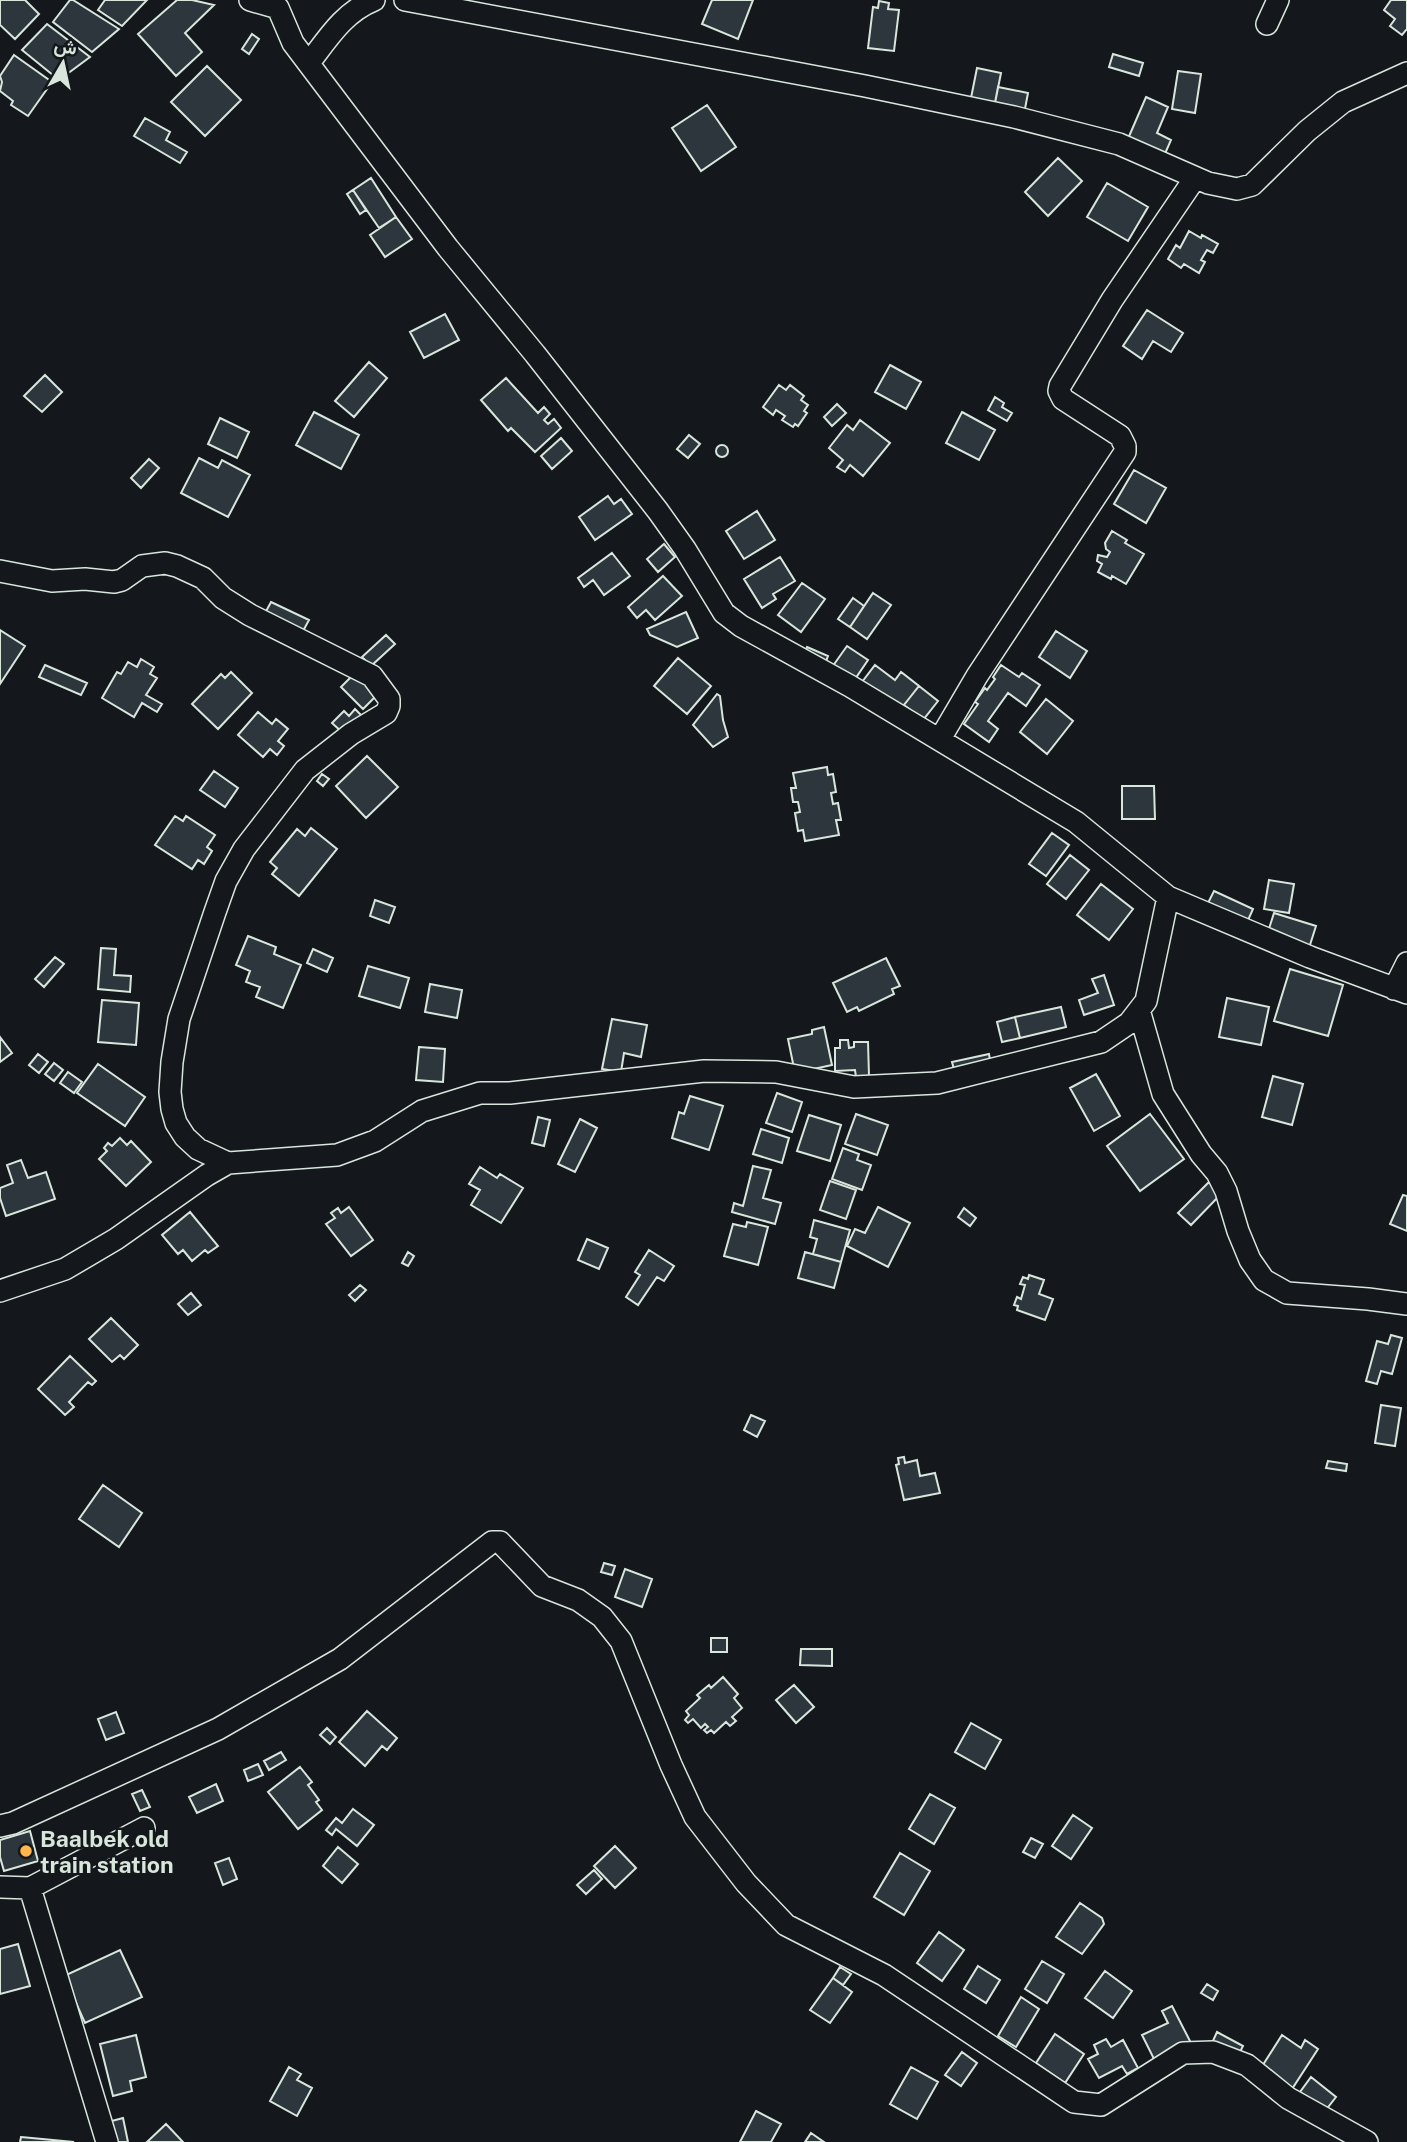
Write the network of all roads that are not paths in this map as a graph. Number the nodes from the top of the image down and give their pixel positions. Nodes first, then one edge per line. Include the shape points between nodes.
1 (250, 0) edge
2 (374, 0) edge
3 (405, 0) edge
4 (1278, 0) edge
5 (276, 4) edge
6 (500, 10) edge
7 (1267, 24) dead end
8 (309, 63) junction
9 (1407, 73) edge
10 (1195, 178) junction
11 (0, 571) edge
12 (940, 739) junction
13 (1168, 897) junction
14 (1407, 963) edge
15 (1400, 991) edge
16 (1139, 1010) junction
17 (228, 1163) junction
18 (0, 1292) edge
19 (1407, 1304) edge
20 (0, 1826) edge
21 (144, 1828) dead end
22 (0, 1886) edge
23 (30, 1888) junction
24 (107, 2142) edge
25 (1367, 2142) edge

1 - 5 street
2 - 8 street via 352,11
3 - 6 street
4 - 7 street
5 - 8 street via 293,43
6 - 10 street via 1014,117 1119,144
8 - 12 street via 448,248 658,511 724,613
9 - 10 street via 1343,102 1252,185 1237,189
10 - 12 street via 1060,386 1063,398 1120,436 1125,452
11 - 17 street via 52,581 114,582 142,566 177,566 203,578 250,615 372,676 389,699 386,713 304,770 244,849 226,881 179,1019 170,1093 174,1116 185,1137 198,1149
12 - 13 street via 1076,822
13 - 15 street
13 - 16 street via 1146,1001
14 - 15 street
16 - 17 street via 1129,1023 1101,1042 937,1083 855,1087 776,1072 704,1071 480,1093 422,1111 375,1141 337,1155
16 - 19 street via 1163,1094 1217,1173 1250,1260 1264,1280 1287,1293
17 - 18 street via 65,1269
20 - 25 street via 218,1729 340,1659 492,1542 500,1542 542,1586 602,1617 621,1641 695,1817 746,1883 786,1925 884,1975 1074,2102 1101,2105 1183,2053 1213,2052 1247,2065 1288,2098
21 - 23 street
22 - 23 street
23 - 24 street

